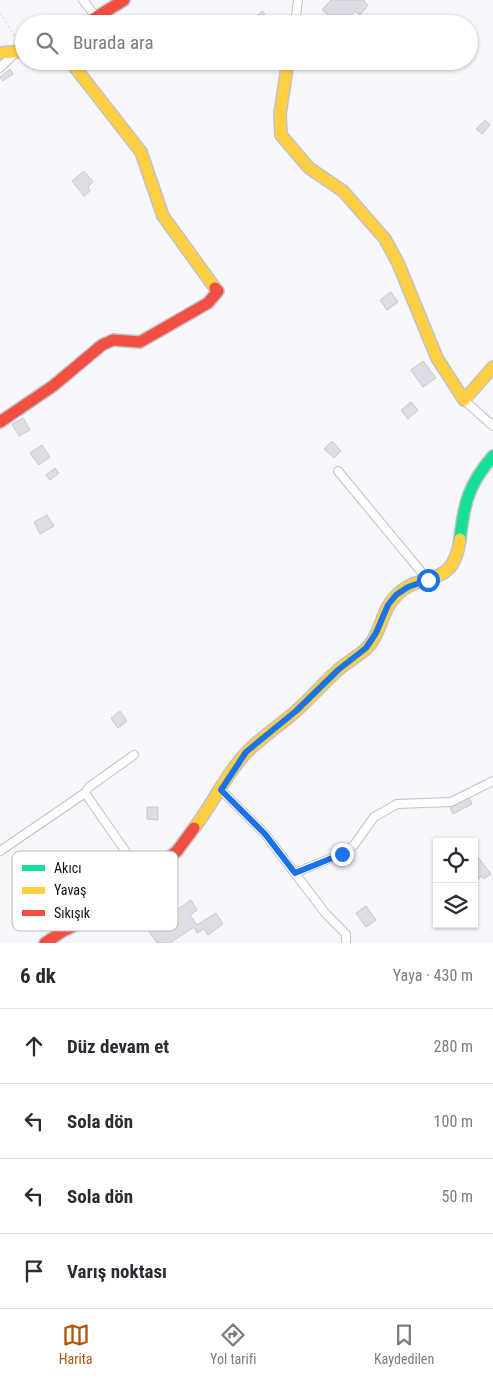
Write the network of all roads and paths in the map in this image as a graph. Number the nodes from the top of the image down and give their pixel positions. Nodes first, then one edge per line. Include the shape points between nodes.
1 (83, 0) edge
2 (124, 0) edge
3 (298, 0) edge
4 (0, 13) edge
5 (94, 15) edge
6 (99, 15) edge
7 (296, 15) edge
8 (15, 40) edge
9 (15, 50) edge
10 (0, 54) edge
11 (15, 54) edge
12 (0, 68) edge
13 (77, 70) edge
14 (287, 70) edge
15 (493, 367) edge
16 (464, 400) junction
17 (0, 422) edge
18 (493, 426) edge
19 (493, 456) edge
20 (338, 471) dead end
21 (428, 580) junction
22 (134, 756) dead end
23 (493, 781) edge
24 (221, 790) junction
25 (85, 793) junction
26 (0, 851) edge
27 (125, 851) edge
28 (177, 851) edge
29 (295, 873) junction
30 (64, 931) edge
31 (44, 943) edge
32 (346, 943) edge

1 - 5 street
2 - 6 street
3 - 7 street
4 - 8 path
9 - 10 street
11 - 12 street
13 - 17 street via 142,152 158,208 218,291 208,303 140,342 113,340 102,345 54,386
14 - 16 street via 280,114 281,135 309,168 343,191 384,239 398,263 438,358
15 - 16 street
16 - 18 street
19 - 21 street via 469,490 455,561 444,573
20 - 21 street
21 - 24 street via 396,595 366,648 246,752
22 - 25 street
23 - 29 street via 451,802 396,804 374,817 354,845 342,854
24 - 28 street
24 - 29 street via 265,834
25 - 26 street
25 - 27 street
29 - 32 street via 326,914 346,934
30 - 31 street

